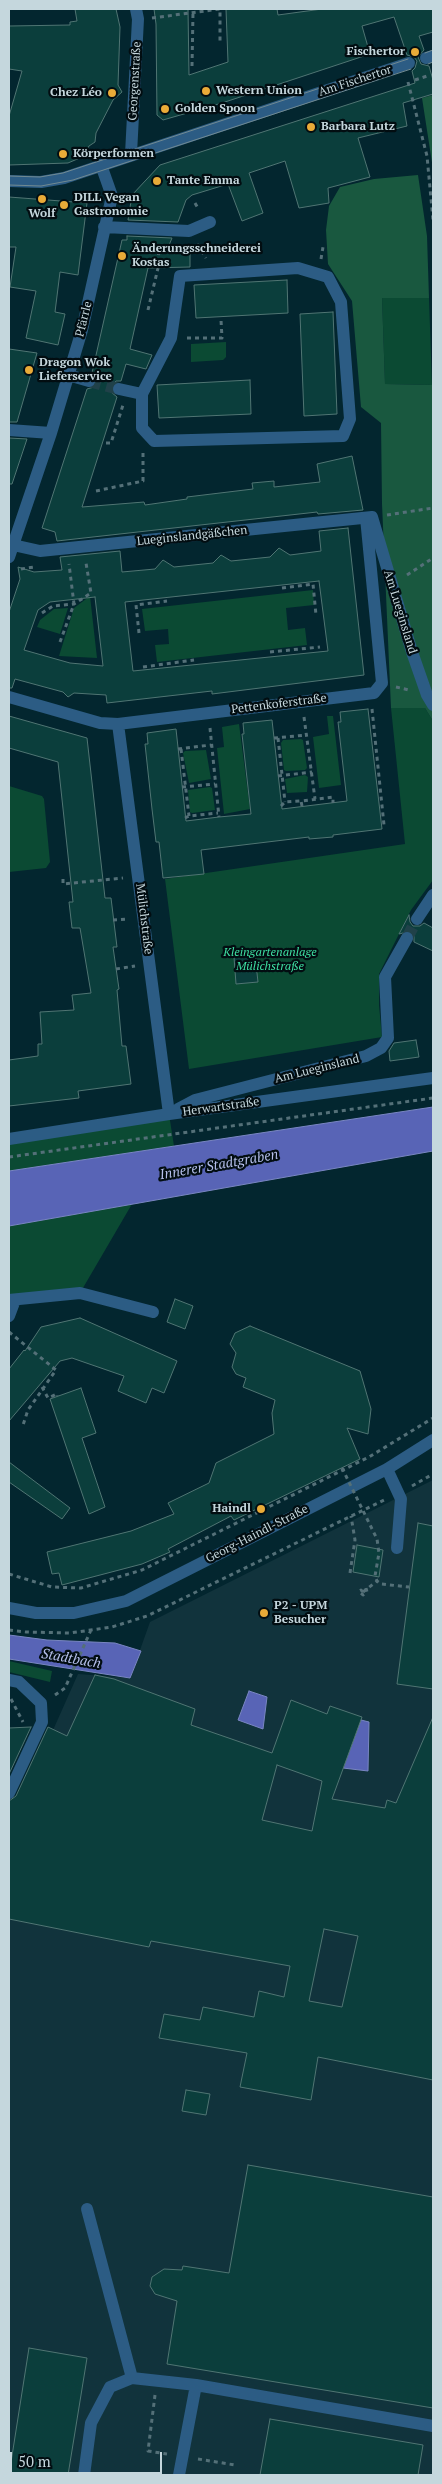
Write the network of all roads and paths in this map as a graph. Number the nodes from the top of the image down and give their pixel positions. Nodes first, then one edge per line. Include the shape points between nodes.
1 (193, 13) junction
2 (137, 14) edge
3 (220, 43) dead end
4 (409, 63) dead end
5 (192, 66) dead end
6 (432, 75) dead end
7 (415, 80) dead end
8 (408, 82) dead end
9 (131, 154) junction
10 (101, 165) junction
11 (9, 181) edge
12 (433, 220) edge
13 (210, 222) dead end
14 (104, 227) junction
15 (160, 229) junction
16 (148, 310) dead end
17 (222, 320) dead end
18 (171, 338) junction
19 (68, 375) junction
20 (89, 381) tunnel mouth
21 (119, 389) tunnel mouth
22 (142, 394) junction
23 (142, 428) junction
24 (9, 430) edge
25 (51, 433) junction
26 (96, 491) dead end
27 (433, 508) edge
28 (369, 518) junction
29 (11, 551) edge
30 (433, 558) edge
31 (86, 562) dead end
32 (69, 564) dead end
33 (391, 585) junction
34 (282, 588) dead end
35 (167, 601) dead end
36 (74, 604) junction
37 (42, 613) dead end
38 (316, 615) dead end
39 (139, 633) dead end
40 (60, 642) dead end
41 (320, 647) dead end
42 (270, 652) dead end
43 (194, 660) dead end
44 (143, 666) dead end
45 (370, 694) junction
46 (9, 697) edge
47 (302, 702) junction
48 (433, 705) edge
49 (208, 713) junction
50 (118, 724) junction
51 (307, 735) junction
52 (212, 745) junction
53 (312, 772) junction
54 (280, 776) junction
55 (215, 784) junction
56 (184, 786) junction
57 (315, 799) junction
58 (301, 801) junction
59 (285, 802) junction
60 (333, 803) dead end
61 (281, 806) dead end
62 (302, 806) dead end
63 (384, 825) dead end
64 (139, 876) junction
65 (63, 879) dead end
66 (433, 895) edge
67 (417, 919) tunnel mouth
68 (407, 938) tunnel mouth
69 (433, 1078) edge
70 (433, 1098) edge
71 (171, 1112) junction
72 (9, 1139) edge
73 (9, 1158) edge
74 (12, 1300) edge
75 (153, 1312) dead end
76 (9, 1316) edge
77 (9, 1332) edge
78 (42, 1387) junction
79 (58, 1396) dead end
80 (433, 1418) edge
81 (24, 1425) dead end
82 (433, 1440) edge
83 (342, 1468) dead end
84 (387, 1469) junction
85 (351, 1516) dead end
86 (397, 1548) dead end
87 (350, 1573) dead end
88 (9, 1574) edge
89 (377, 1581) junction
90 (409, 1587) dead end
91 (366, 1588) dead end
92 (9, 1608) edge
93 (88, 1639) dead end
94 (73, 1671) dead end
95 (9, 1680) edge
96 (9, 1696) edge
97 (22, 1730) dead end
98 (9, 1793) edge
99 (87, 2209) dead end
100 (132, 2378) junction
101 (157, 2379) junction
102 (196, 2385) junction
103 (433, 2426) edge
104 (183, 2456) junction
105 (235, 2465) dead end
106 (84, 2475) edge
107 (179, 2475) edge

1 - 2 path
1 - 3 path via 220,9
1 - 5 path
2 - 9 street, Georgenstraße
4 - 9 street, Am Fischertor
6 - 7 path
8 - 12 path via 426,156
9 - 10 street, Am Fischertor
10 - 11 street, Am Fischertor via 54,180
10 - 14 street, Pfärrle via 112,196
13 - 15 street via 189,231
14 - 15 street
14 - 19 street, Pfärrle via 82,330
15 - 16 path via 158,268
17 - 18 path via 222,338
18 - 22 street
18 - 23 street via 180,276 298,268 328,277 341,302 350,419 342,436 154,441
19 - 20 street
19 - 25 street, Pfärrle
21 - 22 street
22 - 23 street
23 - 26 path via 143,481
24 - 25 street
25 - 29 street, Pfärrle
27 - 28 path
28 - 29 street, Lueginslandgäßchen via 40,551
28 - 33 street, Am Lueginsland
28 - 45 street via 382,683
30 - 33 path
31 - 36 path via 91,593
32 - 36 path
33 - 48 street, Am Lueginsland
34 - 38 path via 313,584
35 - 39 path via 136,605
36 - 37 path via 53,606
36 - 40 path
41 - 42 path
43 - 44 path
45 - 47 street, Pettenkoferstraße
45 - 63 path
46 - 50 street, Pettenkoferstraße via 100,723
47 - 49 street, Pettenkoferstraße
47 - 51 path
49 - 50 street, Pettenkoferstraße
49 - 52 path
50 - 64 street, Mülichstraße
51 - 53 path
51 - 54 path via 276,738
52 - 55 path
52 - 56 path via 179,749
53 - 54 path
53 - 57 path
54 - 59 path
55 - 56 path
55 - 56 path via 219,815 187,817
57 - 58 path
57 - 60 path via 333,797
58 - 59 path
58 - 62 path
59 - 61 path
64 - 65 path via 62,884
64 - 71 street, Mülichstraße
66 - 67 street
68 - 71 street, Am Lueginsland via 385,977 388,1038 381,1048 366,1056 195,1100
69 - 71 street, Herwartstraße
70 - 73 path
71 - 72 street, Herwartstraße
74 - 75 street via 80,1293
74 - 76 street
77 - 78 path via 56,1370
78 - 79 path via 48,1398
78 - 81 path via 28,1410
80 - 88 path via 369,1457 142,1570 81,1588 52,1587
82 - 84 street, Georg-Haindl-Straße
83 - 89 path, bridge via 377,1539
84 - 86 street via 402,1499
84 - 92 street, Georg-Haindl-Straße via 126,1600 74,1613 36,1613
85 - 87 path via 354,1540
89 - 90 path, bridge
89 - 91 path, bridge via 363,1592 359,1591 363,1595 367,1592
93 - 94 path
95 - 98 street via 19,1682 41,1703 42,1722
96 - 97 path via 24,1724
99 - 100 street
100 - 101 street
100 - 106 street via 110,2387 91,2423
101 - 102 street
101 - 104 path via 148,2451
102 - 103 street
102 - 104 street
104 - 105 path
104 - 107 street

